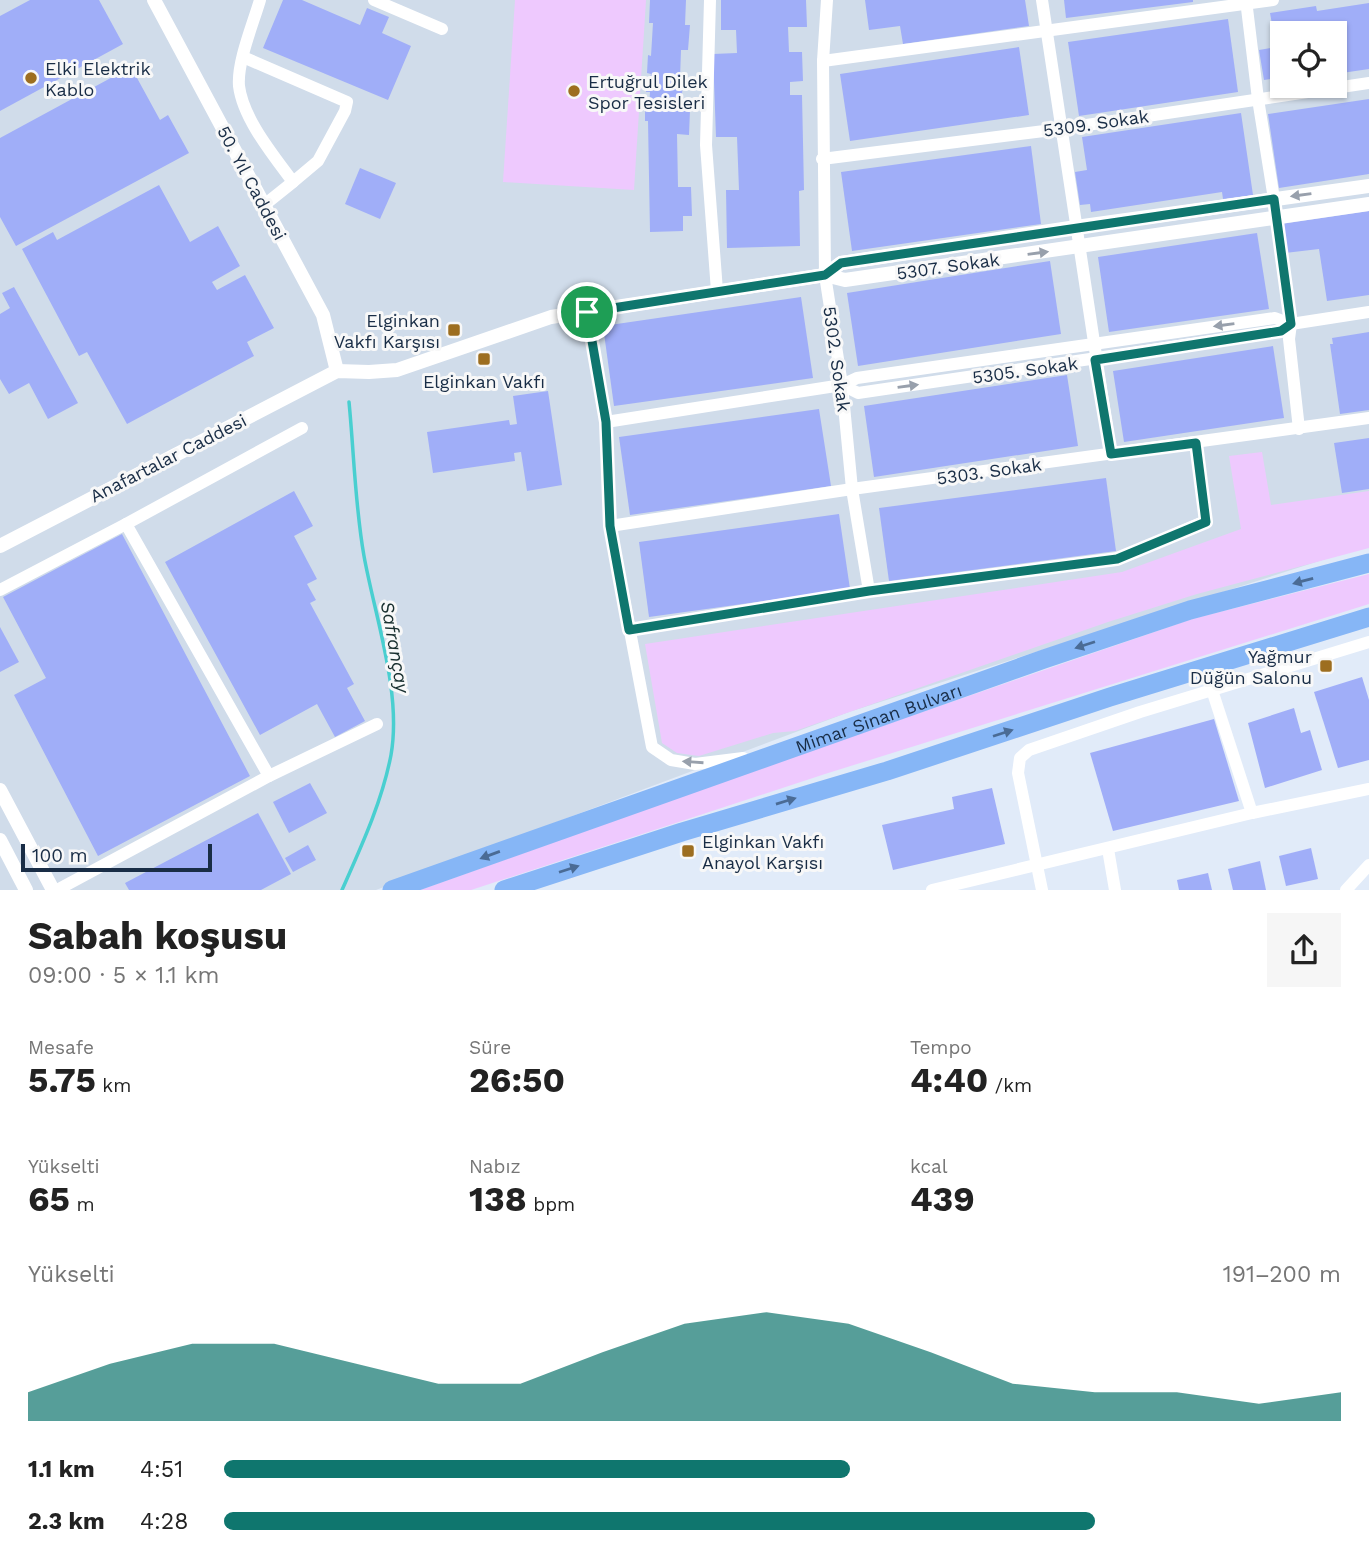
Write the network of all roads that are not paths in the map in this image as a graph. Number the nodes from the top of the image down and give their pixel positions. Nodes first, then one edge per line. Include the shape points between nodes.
1 (154, 0) edge
2 (260, 0) edge
3 (374, 0) edge
4 (710, 0) edge
5 (827, 0) edge
6 (1042, 0) edge
7 (1273, 0) edge
8 (1247, 2) edge
9 (442, 29) dead end
10 (1046, 32) junction
11 (243, 57) junction
12 (823, 61) junction
13 (1369, 83) edge
14 (1258, 99) junction
15 (1060, 129) junction
16 (822, 159) junction
17 (293, 182) junction
18 (1369, 186) edge
19 (1274, 199) junction
20 (263, 205) junction
21 (1369, 205) edge
22 (1277, 218) junction
23 (1076, 227) junction
24 (1080, 247) junction
25 (825, 275) junction
26 (717, 291) junction
27 (587, 312) junction
28 (1369, 312) edge
29 (1291, 324) junction
30 (1092, 344) junction
31 (1095, 360) junction
32 (337, 371) junction
33 (842, 385) junction
34 (1369, 418) edge
35 (606, 422) junction
36 (302, 429) dead end
37 (1299, 429) junction
38 (1196, 443) junction
39 (1111, 454) junction
40 (852, 489) junction
41 (126, 524) junction
42 (610, 526) junction
43 (0, 546) edge
44 (1369, 563) edge
45 (0, 590) edge
46 (869, 591) junction
47 (1369, 617) edge
48 (629, 630) junction
49 (1369, 642) edge
50 (1212, 690) junction
51 (1110, 698) junction
52 (1140, 712) junction
53 (377, 724) dead end
54 (785, 749) junction
55 (268, 776) junction
56 (1369, 789) edge
57 (0, 790) edge
58 (1252, 813) junction
59 (0, 840) edge
60 (1108, 849) junction
61 (1038, 865) junction
62 (1369, 866) edge
63 (26, 890) edge
64 (55, 890) edge
65 (392, 890) edge
66 (504, 890) edge
67 (932, 890) edge
68 (1042, 890) edge
69 (1115, 890) edge
70 (1346, 890) edge

1 - 20 street, 50. Yıl Caddesi
2 - 11 street
3 - 9 street
4 - 26 street via 706,145
5 - 12 street, 5302. Sokak
6 - 10 street
7 - 8 street
8 - 10 street
8 - 14 street
10 - 12 street
10 - 15 street
11 - 17 street via 239,86 246,109
11 - 17 street via 347,102 318,160
12 - 16 street, 5302. Sokak
13 - 14 street, 5309. Sokak
14 - 15 street, 5309. Sokak
14 - 19 street
15 - 16 street, 5309. Sokak
15 - 23 street
16 - 25 street, 5302. Sokak
17 - 20 street
18 -> 19 street, 5307. Sokak
19 - 22 street
19 - 23 street, 5307. Sokak
20 - 32 street, 50. Yıl Caddesi via 323,315
21 - 22 street, 5307. Sokak
22 - 24 street, 5307. Sokak
22 - 29 street
23 - 24 street
23 - 25 street, 5307. Sokak via 841,263
25 -> 24 street, 5307. Sokak via 845,280
24 - 30 street
25 - 26 street
25 - 33 street, 5302. Sokak
26 - 27 street
27 - 32 street via 551,317 397,370
27 - 35 street
28 - 29 street, 5305. Sokak
29 -> 30 street, 5305. Sokak via 1275,318
29 - 31 street, 5305. Sokak via 1281,331
29 - 37 street
30 - 31 street
30 - 33 street, 5305. Sokak via 857,378
33 -> 31 street, 5305. Sokak via 858,393
31 - 39 street
32 - 43 street, Anafartalar Caddesi
33 - 35 street, 5305. Sokak
33 - 40 street, 5302. Sokak
34 - 37 street, 5303. Sokak
35 - 42 street
36 - 41 street
37 - 38 street, 5303. Sokak
38 - 39 street, 5303. Sokak
38 - 46 street via 1206,522 1117,559
39 - 40 street, 5303. Sokak
40 - 42 street, 5303. Sokak
40 - 46 street, 5302. Sokak
41 - 45 street
41 - 55 street
42 - 48 street
44 -> 54 highway, Mimar Sinan Bulvarı via 1190,610
46 - 48 street
47 - 51 highway
54 -> 48 street via 695,764 671,760 652,747
49 - 50 street
50 - 52 street
50 - 58 street
51 - 52 street
66 -> 51 highway
52 - 61 street via 1029,750 1020,758 1018,773
53 - 55 street
54 -> 65 highway, Mimar Sinan Bulvarı
55 - 64 street
56 - 58 street
57 - 64 street
58 - 60 street
59 - 63 street
60 - 61 street
60 - 69 street
61 - 67 street
61 - 68 street
62 - 70 street

